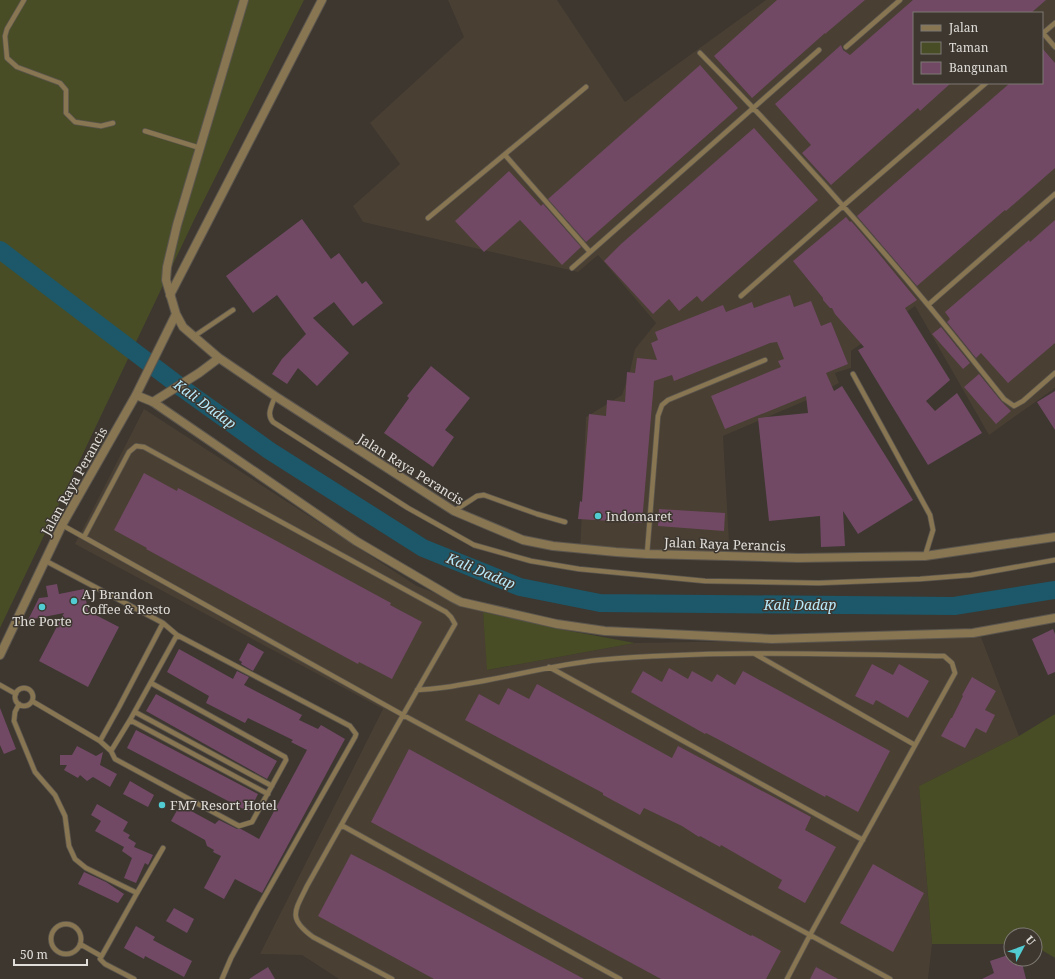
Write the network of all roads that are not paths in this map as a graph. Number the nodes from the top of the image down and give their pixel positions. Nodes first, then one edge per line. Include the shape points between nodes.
1 (24, 0) edge
2 (244, 0) edge
3 (322, 0) edge
4 (900, 0) edge
5 (1055, 23) edge
6 (1043, 34) edge
7 (846, 47) dead end
8 (1055, 47) edge
9 (819, 50) dead end
10 (700, 53) dead end
11 (985, 84) edge
12 (586, 87) dead end
13 (753, 107) junction
14 (113, 123) dead end
15 (145, 131) dead end
16 (200, 148) junction
17 (505, 155) junction
18 (1055, 194) edge
19 (844, 206) junction
20 (428, 218) dead end
21 (590, 252) junction
22 (572, 268) dead end
23 (170, 295) junction
24 (741, 296) dead end
25 (928, 305) junction
26 (233, 310) dead end
27 (176, 314) junction
28 (193, 336) junction
29 (219, 358) junction
30 (765, 360) dead end
31 (1055, 373) edge
32 (853, 374) dead end
33 (136, 395) junction
34 (275, 396) junction
35 (152, 402) junction
36 (454, 511) junction
37 (565, 522) dead end
38 (62, 525) junction
39 (84, 537) junction
40 (1055, 537) edge
41 (647, 554) junction
42 (926, 556) junction
43 (44, 560) junction
44 (1055, 560) edge
45 (1055, 618) edge
46 (163, 623) junction
47 (177, 634) junction
48 (754, 654) junction
49 (0, 655) edge
50 (548, 667) junction
51 (151, 683) junction
52 (0, 685) edge
53 (417, 690) junction
54 (16, 694) junction
55 (32, 701) junction
56 (19, 704) junction
57 (134, 712) junction
58 (403, 715) junction
59 (130, 720) junction
60 (100, 741) junction
61 (915, 745) junction
62 (111, 751) junction
63 (272, 786) junction
64 (268, 794) junction
65 (341, 825) junction
66 (863, 840) junction
67 (163, 848) dead end
68 (137, 893) junction
69 (810, 935) junction
70 (80, 944) junction
71 (101, 956) junction
72 (133, 978) edge
73 (122, 979) edge
74 (222, 979) edge
75 (392, 979) edge
76 (620, 979) edge
77 (787, 979) edge
78 (890, 979) edge

1 - 14 lane via 7,29 7,58 17,66 60,83 66,90 66,113 75,122 101,126
2 - 16 street
3 - 23 street
4 - 7 lane
5 - 6 lane
6 - 8 lane
9 - 13 lane
10 - 13 lane
11 - 19 lane
12 - 17 lane
13 - 19 lane
13 - 21 lane
15 - 16 lane
16 - 23 street via 168,261 166,280
17 - 20 lane
17 - 21 lane
18 - 25 lane
19 - 24 lane
19 - 25 lane
21 - 22 lane
23 - 27 street
25 - 31 lane via 1004,399 1014,406
26 - 28 lane
27 - 28 street, Jalan Raya Perancis
27 - 33 street, Jalan Raya Perancis
28 - 29 street, Jalan Raya Perancis
29 - 34 street, Jalan Raya Perancis
29 - 35 street via 199,374
30 - 41 lane via 668,400 662,405 658,416
32 - 42 lane via 930,515 932,530
33 - 35 street
33 - 38 street, Jalan Raya Perancis
34 - 36 street, Jalan Raya Perancis
34 - 44 lane via 269,417 277,424 408,508 474,545 531,561 579,569 705,581 819,583 971,575
35 - 45 street via 356,541 461,602 557,624 605,631 772,639 973,633
36 - 37 lane via 477,496 484,495
36 - 41 street, Jalan Raya Perancis via 523,540 552,546
38 - 39 lane
38 - 43 street, Jalan Raya Perancis
39 - 53 lane via 129,452 136,446 144,446 446,612 455,624
39 - 58 lane
40 - 42 street, Jalan Raya Perancis
41 - 42 street, Jalan Raya Perancis via 798,558
43 - 46 lane
43 - 49 street, Jalan Raya Perancis
46 - 47 lane
46 - 60 lane
47 - 51 lane
47 - 74 lane via 350,726 356,734 258,908
48 - 50 lane via 598,660
48 - 61 lane
48 - 61 lane via 944,656 952,663 955,673
50 - 53 lane via 459,685
50 - 66 lane
51 - 57 lane
51 - 63 lane via 286,757
52 - 54 lane
53 - 58 lane
54 - 55 lane via 28,689 32,693
54 - 56 lane
55 - 56 lane via 26,706
55 - 60 lane
56 - 68 lane via 14,721 35,772 55,795 65,816 69,846 76,859 86,868
57 - 59 lane
57 - 63 lane
58 - 65 lane
58 - 69 lane
59 - 62 lane
59 - 64 lane
60 - 62 lane
61 - 66 lane
62 - 64 lane via 116,759 239,826 252,822
63 - 64 lane
65 - 75 lane via 307,886 295,912 296,921 313,937
65 - 76 lane
66 - 69 lane
67 - 68 lane
68 - 71 lane
69 - 77 lane
69 - 78 lane
70 - 70 lane via 75,951 67,954 58,952 52,946 51,937 54,929 61,924 70,924 77,928 81,936
70 - 71 lane
71 - 72 lane via 100,959 105,964
72 - 73 lane

